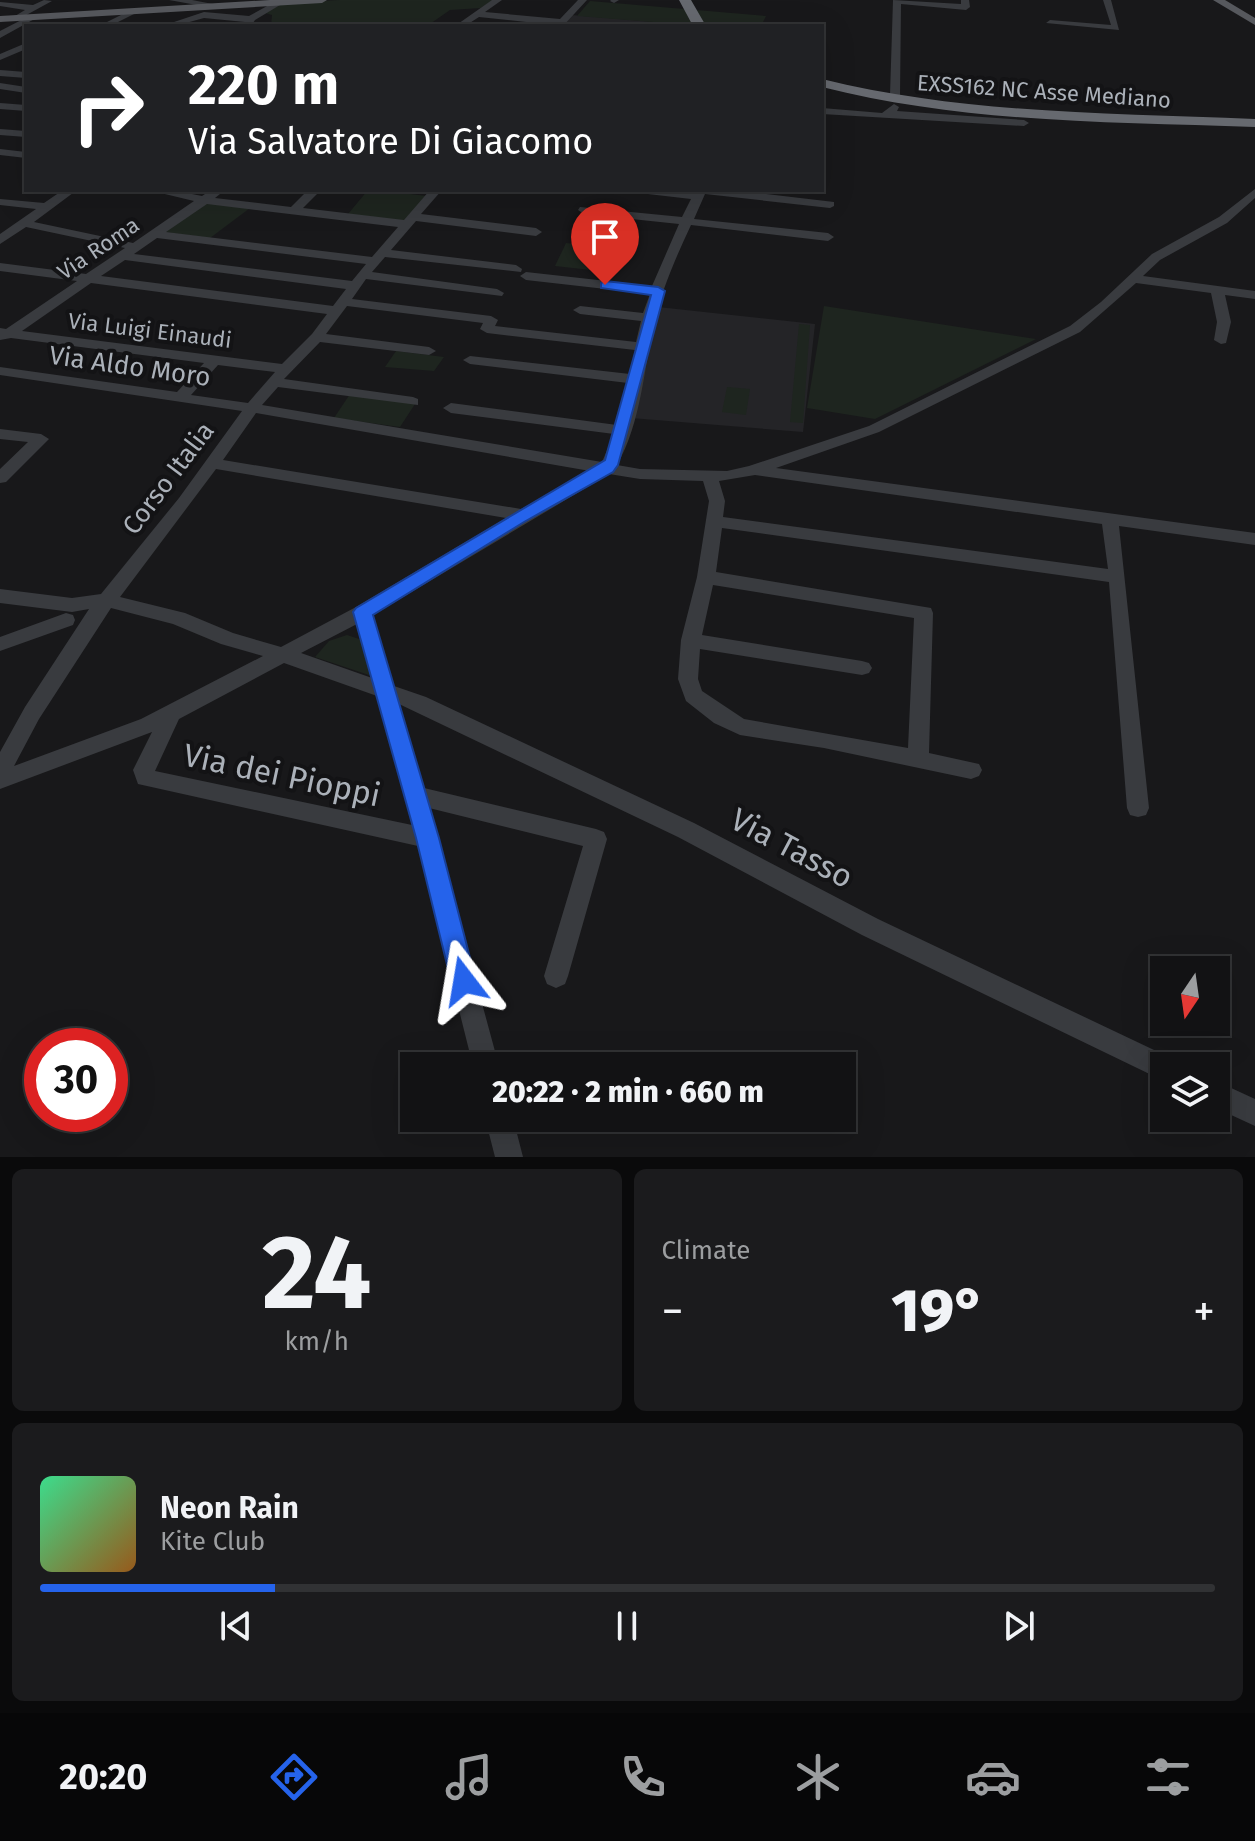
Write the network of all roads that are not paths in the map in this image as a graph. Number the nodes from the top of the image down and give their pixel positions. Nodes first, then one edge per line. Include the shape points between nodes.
1 (173, 0) edge
2 (322, 0) edge
3 (564, 0) edge
4 (677, 0) edge
5 (685, 0) edge
6 (965, 0) edge
7 (1107, 0) edge
8 (1218, 0) edge
9 (48, 1) edge
10 (197, 1) edge
11 (582, 1) edge
12 (897, 1) edge
13 (0, 2) edge
14 (239, 2) edge
15 (278, 2) edge
16 (495, 2) edge
17 (219, 6) junction
18 (508, 6) dead end
19 (132, 7) edge
20 (555, 10) dead end
21 (571, 11) junction
22 (34, 13) junction
23 (476, 14) junction
24 (0, 19) edge
25 (249, 22) edge
26 (1255, 22) edge
27 (1050, 23) dead end
28 (106, 24) edge
29 (175, 24) edge
30 (461, 24) edge
31 (559, 24) edge
32 (692, 24) edge
33 (698, 24) edge
34 (0, 35) edge
35 (24, 47) edge
36 (1, 57) edge
37 (24, 58) edge
38 (0, 73) edge
39 (24, 75) edge
40 (0, 86) edge
41 (827, 86) edge
42 (24, 90) edge
43 (893, 105) junction
44 (0, 106) edge
45 (24, 108) edge
46 (824, 111) edge
47 (1255, 115) edge
48 (1220, 121) junction
49 (1024, 123) dead end
50 (1255, 124) edge
51 (0, 132) edge
52 (24, 134) edge
53 (0, 152) edge
54 (24, 155) edge
55 (68, 192) edge
56 (164, 192) edge
57 (216, 192) edge
58 (313, 192) edge
59 (434, 192) edge
60 (700, 192) edge
61 (1255, 192) edge
62 (205, 200) junction
63 (0, 202) edge
64 (830, 204) dead end
65 (45, 207) junction
66 (584, 210) dead end
67 (293, 211) junction
68 (687, 220) junction
69 (409, 221) junction
70 (22, 223) junction
71 (536, 232) dead end
72 (155, 234) junction
73 (3, 235) edge
74 (828, 237) dead end
75 (136, 247) junction
76 (123, 256) junction
77 (379, 257) junction
78 (0, 267) edge
79 (89, 279) junction
80 (1136, 279) junction
81 (360, 280) junction
82 (1217, 290) junction
83 (658, 291) junction
84 (497, 293) dead end
85 (1255, 295) edge
86 (341, 306) junction
87 (580, 310) dead end
88 (649, 318) junction
89 (3, 335) edge
90 (317, 337) junction
91 (1221, 340) dead end
92 (643, 347) junction
93 (429, 351) dead end
94 (214, 360) junction
95 (470, 360) dead end
96 (285, 369) junction
97 (0, 371) edge
98 (635, 379) junction
99 (274, 382) junction
100 (180, 398) junction
101 (413, 402) dead end
102 (252, 408) junction
103 (451, 408) dead end
104 (622, 430) junction
105 (0, 434) edge
106 (214, 464) junction
107 (607, 468) junction
108 (752, 471) junction
109 (710, 477) junction
110 (0, 478) edge
111 (523, 515) junction
112 (1110, 520) junction
113 (713, 521) junction
114 (1255, 539) edge
115 (706, 577) junction
116 (1118, 577) junction
117 (0, 596) edge
118 (107, 600) junction
119 (363, 612) junction
120 (76, 614) junction
121 (691, 640) junction
122 (0, 644) edge
123 (281, 654) junction
124 (862, 668) dead end
125 (386, 692) junction
126 (172, 713) junction
127 (918, 758) junction
128 (971, 770) dead end
129 (0, 772) edge
130 (0, 780) edge
131 (415, 795) junction
132 (1138, 808) dead end
133 (427, 838) junction
134 (556, 976) dead end
135 (482, 1052) edge
136 (1150, 1061) edge
137 (1230, 1101) edge
138 (1255, 1113) edge
139 (503, 1132) edge
140 (509, 1157) edge

1 - 10 street
2 - 15 main road
3 - 11 street
4 - 32 highway
5 - 33 highway
6 - 12 street via 966,7
7 - 27 street via 1116,28
8 - 26 main road
9 - 22 street
10 - 17 street
11 - 21 street
12 - 43 street
13 - 22 street
14 - 15 main road
14 - 17 main road
15 - 25 street
16 - 18 street
16 - 23 street
17 - 19 main road
19 - 22 main road
19 - 28 street
20 - 21 street
21 - 31 street
22 - 24 main road
22 - 34 street
23 - 30 street
23 - 31 street
25 - 29 street via 204,15
35 - 36 street
36 - 37 street
38 - 39 street
40 - 42 street
41 - 48 highway via 947,106
41 - 50 highway, EXSS162 NC Asse Mediano via 887,101 974,112
43 - 46 street
43 - 49 street
44 - 45 street
47 - 48 highway
48 - 50 highway
51 - 52 street
53 - 54 street
55 - 65 street
56 - 62 street
57 - 62 street, Via Roma
58 - 67 street
59 - 69 street, Corso Italia
60 - 64 street
60 - 68 street
61 - 80 street via 1223,220 1156,257
62 - 67 street
62 - 72 street, Via Roma
63 - 65 street
65 - 70 street
66 - 68 street
67 - 69 street
68 - 74 street
68 - 83 street
69 - 71 street
69 - 77 street, Corso Italia
70 - 73 street
70 - 75 street
72 - 75 street, Via Roma
72 - 77 street
75 - 76 street, Via Roma
76 - 79 street, Via Roma
76 - 81 street
77 - 81 street, Corso Italia
77 - 83 street
78 - 79 street
79 - 86 street
79 - 89 street, Via Roma
80 - 82 street
80 - 108 street via 1075,329 874,429
81 - 84 street
81 - 86 street, Corso Italia
82 - 85 street
82 - 91 street via 1224,322
83 - 88 street
86 - 90 street, Corso Italia
86 - 92 street via 491,320 487,329
87 - 88 street
88 - 92 street
89 - 94 street, Via Luigi Einaudi
90 - 93 street
90 - 96 street, Corso Italia
92 - 98 street
94 - 96 street, Via Luigi Einaudi
94 - 100 street
95 - 98 street
96 - 99 street, Corso Italia
97 - 100 street, Via Aldo Moro
98 - 104 street
99 - 101 street
99 - 102 street, Corso Italia
100 - 102 street, Via Aldo Moro
102 - 106 street, Corso Italia
102 - 107 street, Via Aldo Moro
103 - 104 street
104 - 107 street
105 - 110 street via 41,439
106 - 111 street
106 - 118 street, Corso Italia
107 - 109 street, Via Aldo Moro
107 - 111 street
108 - 109 street, Via Aldo Moro
108 - 112 street
109 - 113 street via 717,501
111 - 119 street
112 - 114 street
112 - 116 street
113 - 115 street
113 - 116 street
115 - 121 street
115 - 127 street via 924,613
116 - 132 street
117 - 120 street
118 - 120 street, Corso Italia
118 - 120 street via 80,605
118 - 123 street, Via Tasso
119 - 123 street
119 - 125 street
120 - 122 street
120 - 129 street, Corso Italia
121 - 124 street
121 - 127 street via 688,679 693,695 740,727
123 - 125 street, Via Tasso
123 - 126 street
125 - 131 street
125 - 136 street, Via Tasso via 686,830 870,927
126 - 130 street
126 - 133 street, Via dei Pioppi via 144,770 146,778
127 - 128 street
131 - 133 street
131 - 134 street via 596,839
133 - 135 street
137 - 138 street
139 - 140 street

